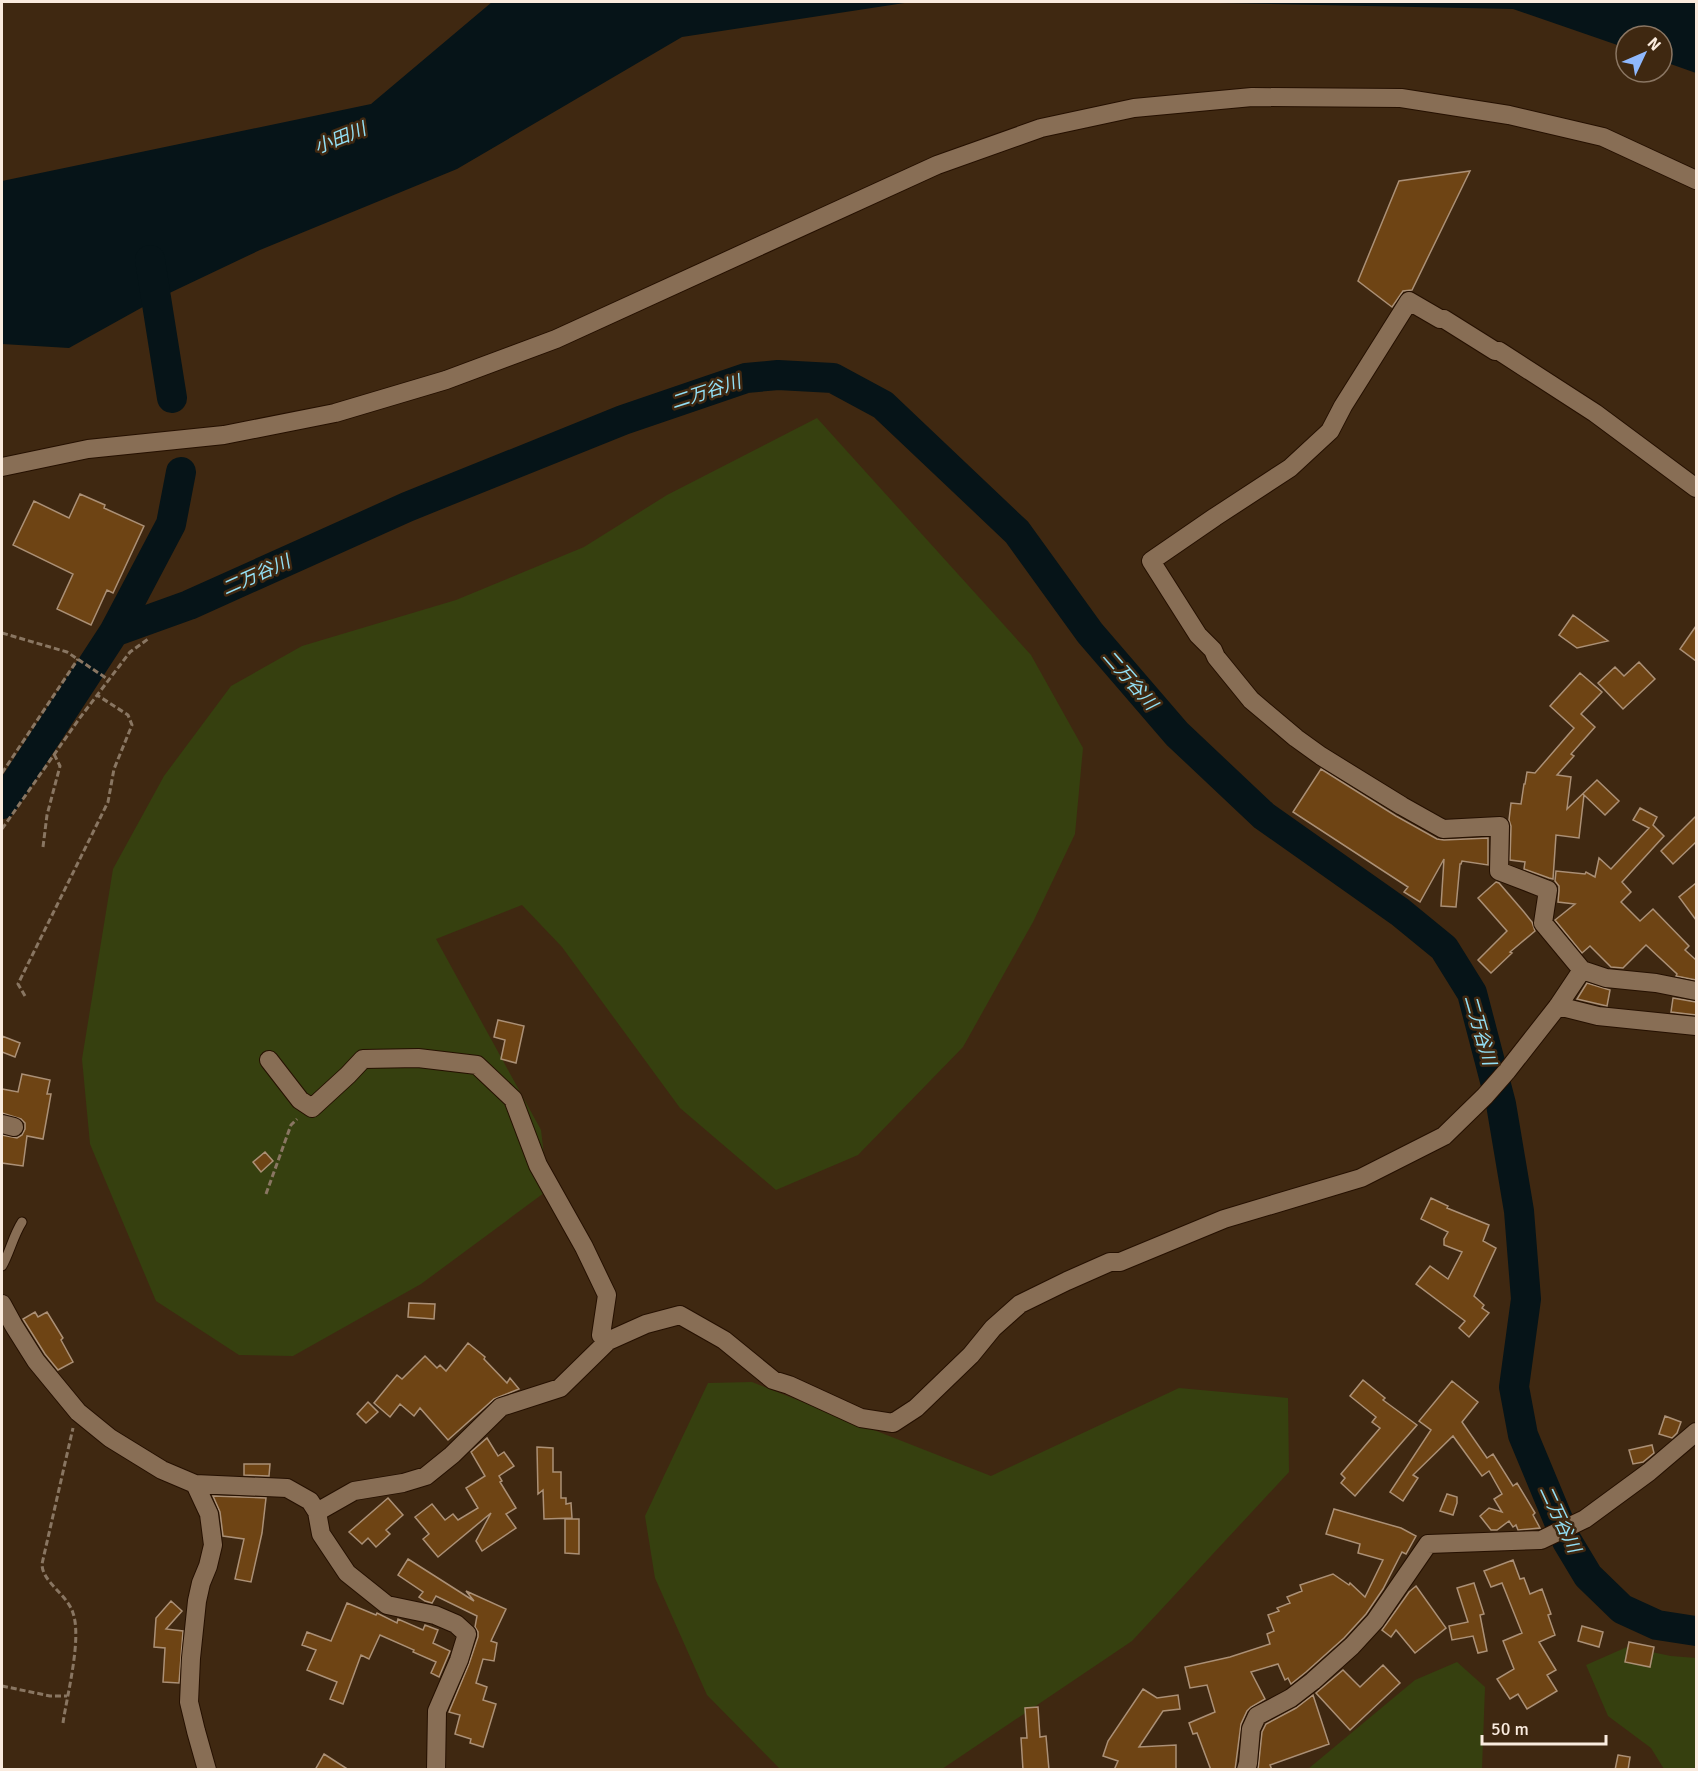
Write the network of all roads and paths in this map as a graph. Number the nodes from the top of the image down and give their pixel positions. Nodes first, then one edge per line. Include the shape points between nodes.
1 (1696, 180) edge
2 (2, 467) edge
3 (1696, 488) edge
4 (2, 633) edge
5 (148, 639) dead end
6 (79, 661) junction
7 (109, 680) junction
8 (97, 695) junction
9 (54, 754) junction
10 (2, 773) edge
11 (2, 829) edge
12 (43, 847) dead end
13 (1582, 969) junction
14 (1696, 991) edge
15 (25, 996) dead end
16 (1558, 1006) junction
17 (1696, 1026) edge
18 (269, 1060) dead end
19 (312, 1108) junction
20 (266, 1194) dead end
21 (22, 1222) dead end
22 (2, 1266) edge
23 (2, 1304) edge
24 (608, 1341) junction
25 (78, 1412) junction
26 (1696, 1432) edge
27 (195, 1484) junction
28 (317, 1512) junction
29 (2, 1686) edge
30 (67, 1696) junction
31 (63, 1723) dead end
32 (207, 1770) edge
33 (436, 1770) edge
34 (1246, 1770) edge

1 - 2 street via 1603,136 1509,115 1401,98 1252,97 1134,108 1041,128 938,165 556,339 446,380 335,413 235,433 88,449
3 - 13 street via 1595,413 1499,351 1409,301 1330,431 1290,468 1151,561 1198,635 1251,700 1296,738 1443,829 1500,825 1499,871 1548,890 1543,923
4 - 6 path via 67,652
5 - 7 path via 130,652
6 - 7 path
6 - 10 path
7 - 8 path
8 - 9 path
8 - 15 path via 128,715 132,725 114,769 108,802 18,984
9 - 11 path
9 - 12 path via 60,766
13 - 14 street via 1606,978
13 - 16 street
16 - 17 street via 1598,1016
16 - 24 street via 1508,1071 1444,1136 1361,1178 1224,1218 1120,1262 1110,1262 1020,1304 916,1408 893,1422 861,1418 773,1380 724,1340 680,1315 646,1324
18 - 19 street via 300,1100
19 - 20 path via 291,1125
19 - 24 street via 363,1059 418,1058 477,1065 513,1099 538,1165 594,1266 607,1296 601,1335
21 - 22 lane
23 - 25 street via 36,1361
24 - 28 street via 560,1388 501,1407 426,1476 354,1491
25 - 27 street via 154,1466
25 - 30 path via 42,1564 42,1572 64,1596 77,1628
26 - 34 street via 1585,1520 1540,1540 1428,1544 1375,1621 1352,1646 1291,1698 1257,1716 1251,1729
27 - 28 street via 286,1488 310,1501
27 - 32 street via 209,1514 213,1545 197,1601 189,1702
28 - 33 street via 321,1534 347,1573 369,1592 387,1605 435,1616 456,1624 467,1634 437,1711
29 - 30 path
30 - 31 path

